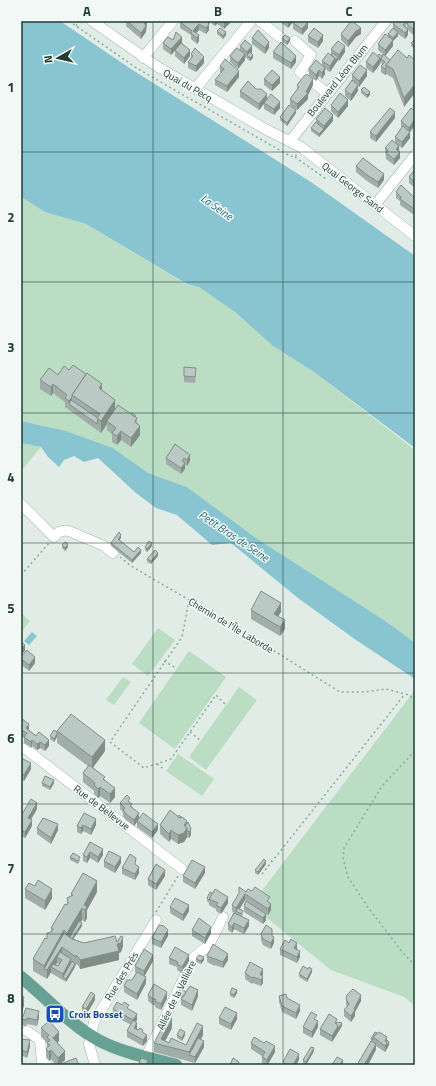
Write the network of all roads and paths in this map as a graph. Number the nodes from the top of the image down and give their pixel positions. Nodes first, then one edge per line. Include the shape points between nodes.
1 (69, 21) edge
2 (80, 21) edge
3 (92, 21) edge
4 (173, 21) edge
5 (251, 21) edge
6 (260, 21) edge
7 (386, 21) edge
8 (76, 26) junction
9 (281, 38) edge
10 (295, 41) dead end
11 (143, 58) junction
12 (195, 89) junction
13 (327, 93) junction
14 (290, 141) junction
15 (299, 151) dead end
16 (415, 155) edge
17 (375, 204) junction
18 (415, 236) edge
19 (21, 504) edge
20 (54, 537) junction
21 (113, 553) joint
22 (21, 575) edge
23 (189, 600) junction
24 (164, 661) junction
25 (176, 668) dead end
26 (405, 694) junction
27 (415, 700) edge
28 (226, 705) dead end
29 (190, 732) junction
30 (200, 740) dead end
31 (21, 748) edge
32 (415, 752) edge
33 (157, 764) junction
34 (165, 770) dead end
35 (182, 869) joint
36 (262, 874) dead end
37 (223, 917) dead end
38 (156, 920) joint
39 (415, 965) edge
40 (21, 977) edge
41 (27, 1032) dead end
42 (90, 1035) junction
43 (146, 1057) junction
44 (47, 1065) edge
45 (95, 1065) edge
46 (176, 1065) edge

1 - 8 path
2 - 8 path
3 - 11 street, Quai du Pecq
4 - 11 street
5 - 12 street
6 - 9 street
7 - 13 street, Boulevard Léon Blum
8 - 15 path via 138,69 290,156 295,157
10 - 13 street via 312,55 300,72
11 - 12 street, Quai du Pecq
12 - 14 street, Quai du Pecq
13 - 14 street, Boulevard Léon Blum
14 - 17 street, Quai George Sand
16 - 17 street
17 - 18 street, Quai George Sand
19 - 20 street
20 - 21 street via 58,532 69,531 104,546
20 - 22 path
21 - 23 path, Chemin de l'Île Laborde
23 - 24 path via 182,636
23 - 26 path, Chemin de l'Île Laborde via 340,692 386,689
24 - 25 path
24 - 33 path via 110,742 144,768
26 - 27 path, Chemin de l'Île Laborde
26 - 36 path
28 - 29 path via 216,695
29 - 30 path
29 - 33 path via 171,759
31 - 35 street, Rue de Bellevue via 27,750
32 - 39 path via 382,786 344,848 343,858 348,877 367,906
33 - 34 path
35 - 38 path via 156,913
37 - 43 street, Allée de la Vallière via 209,945 194,957 183,976
38 - 42 street, Rue des Prés via 94,1022
40 - 42 main road
41 - 44 street via 40,1040 42,1061
42 - 43 main road via 111,1046
42 - 45 street via 89,1044
43 - 46 main road

